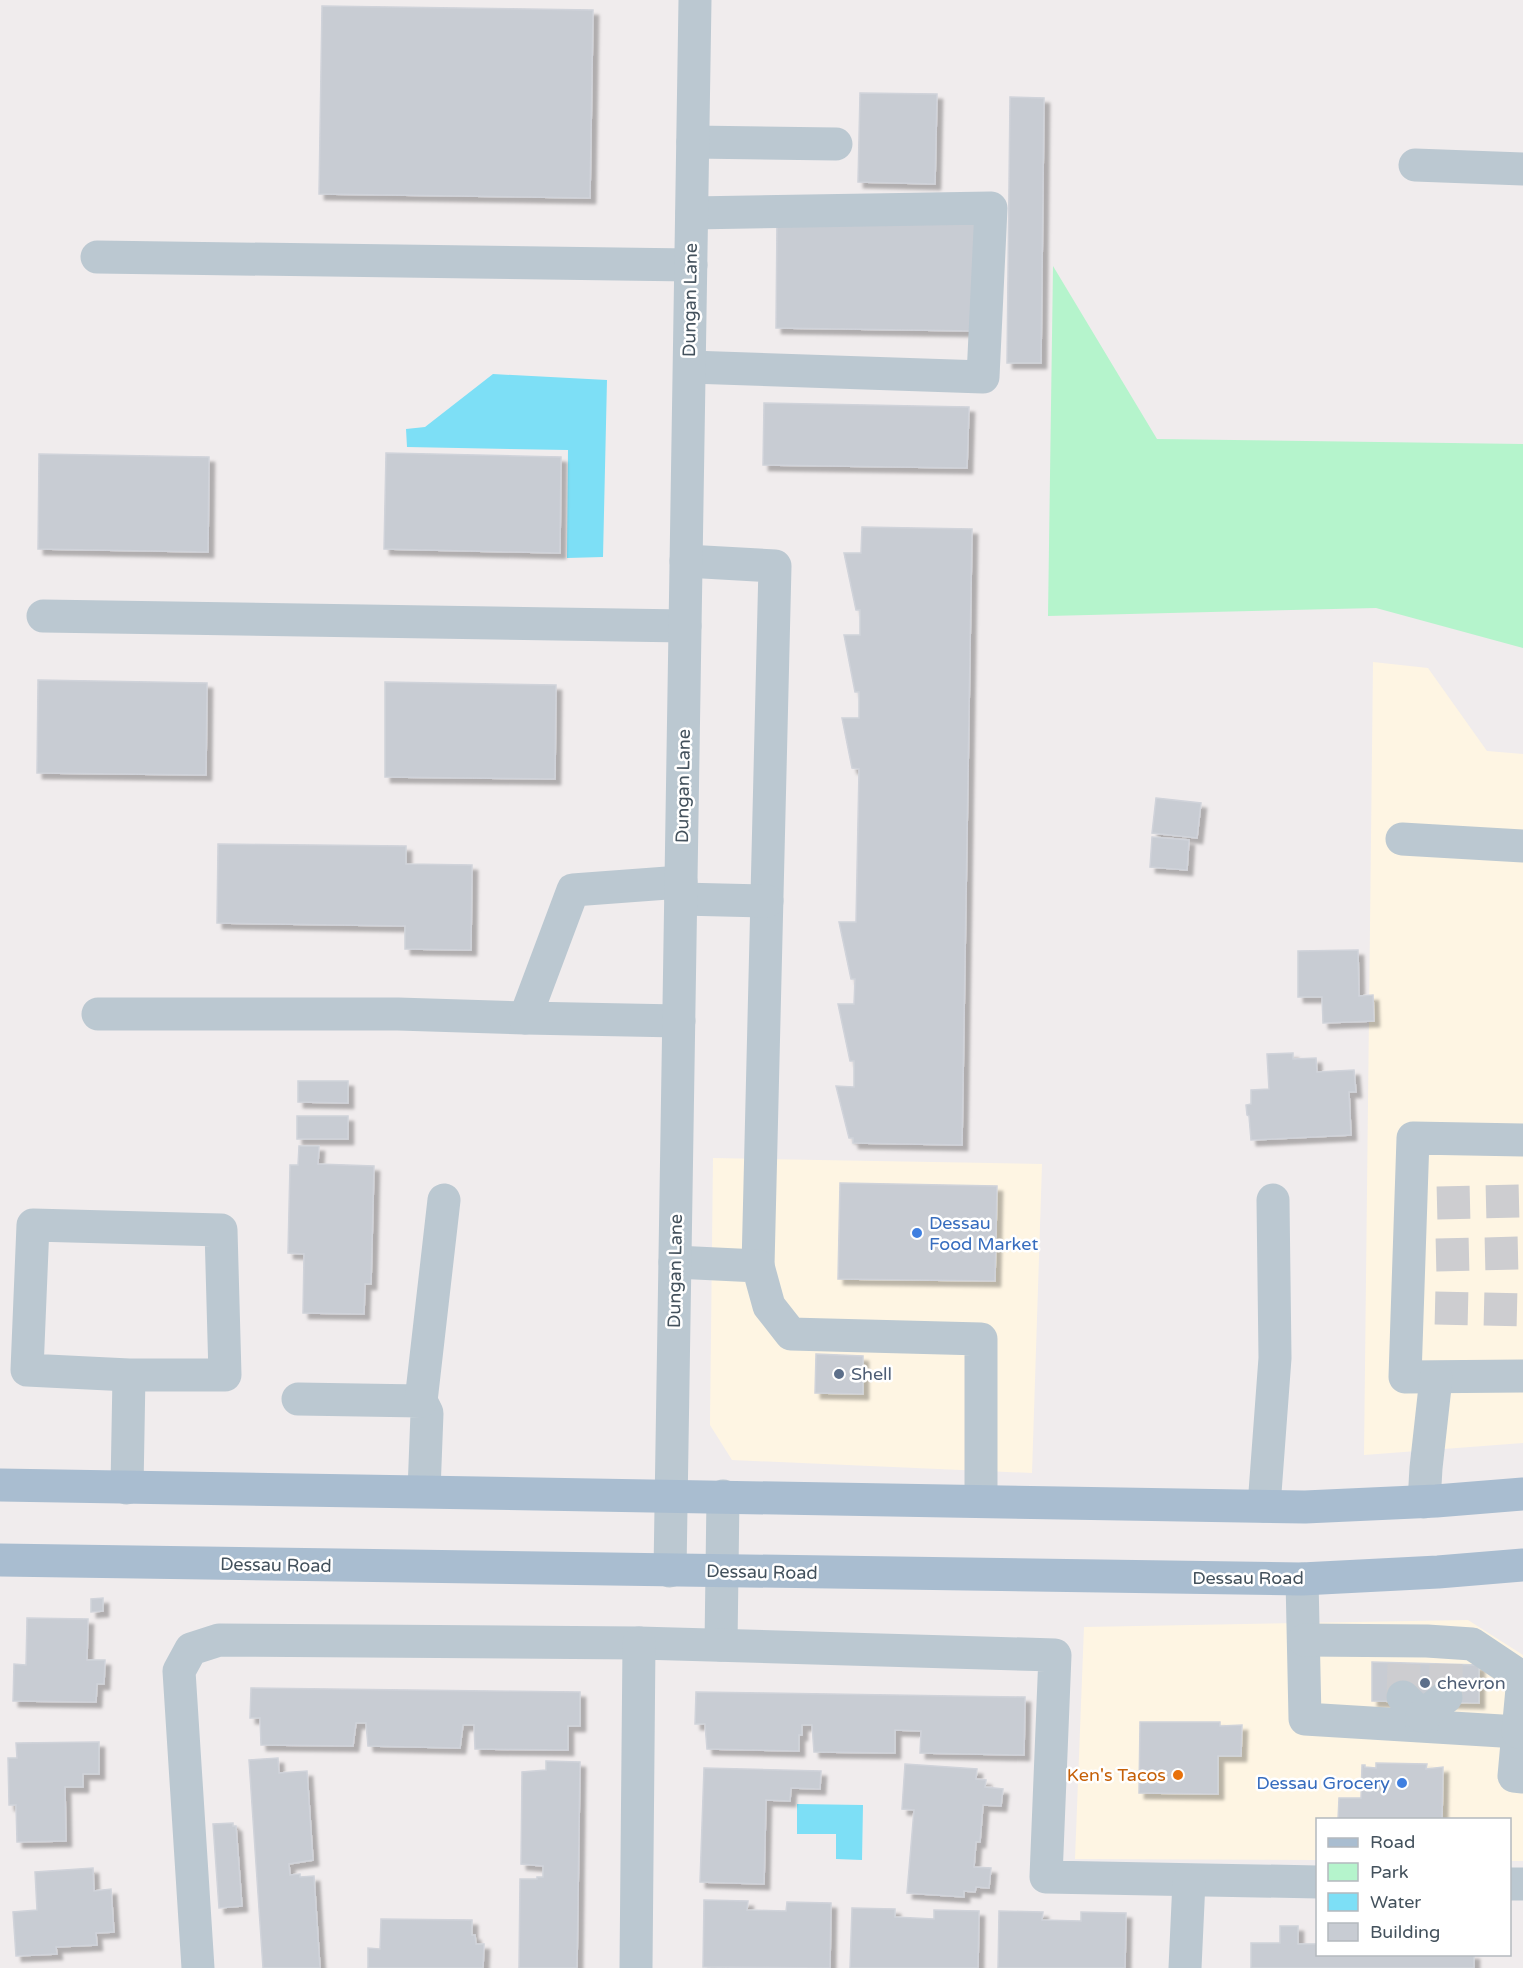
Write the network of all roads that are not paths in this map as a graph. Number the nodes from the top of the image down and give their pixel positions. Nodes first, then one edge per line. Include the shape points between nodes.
1 (695, 0) edge
2 (693, 142) junction
3 (836, 144) dead end
4 (1415, 165) dead end
5 (1523, 169) edge
6 (692, 213) junction
7 (98, 257) dead end
8 (691, 265) junction
9 (690, 367) junction
10 (686, 561) junction
11 (43, 616) dead end
12 (685, 626) junction
13 (1402, 839) dead end
14 (1523, 846) edge
15 (681, 891) junction
16 (767, 902) junction
17 (98, 1014) dead end
18 (525, 1018) junction
19 (679, 1021) junction
20 (1523, 1140) edge
21 (444, 1200) dead end
22 (1273, 1200) dead end
23 (675, 1262) junction
24 (758, 1266) junction
25 (129, 1375) junction
26 (1523, 1376) edge
27 (1436, 1378) junction
28 (298, 1399) dead end
29 (420, 1401) junction
30 (0, 1485) edge
31 (128, 1488) junction
32 (424, 1491) junction
33 (1523, 1494) edge
34 (671, 1495) junction
35 (723, 1497) junction
36 (981, 1501) junction
37 (1424, 1502) junction
38 (1264, 1506) junction
39 (0, 1560) edge
40 (1523, 1565) edge
41 (670, 1571) junction
42 (722, 1572) junction
43 (1302, 1579) junction
44 (1304, 1640) junction
45 (639, 1643) junction
46 (721, 1645) junction
47 (1518, 1732) junction
48 (1523, 1777) edge
49 (1189, 1881) junction
50 (1316, 1882) edge
51 (198, 1968) edge
52 (636, 1968) edge
53 (1185, 1968) edge

1 - 2 street, Dungan Lane
2 - 3 street
2 - 6 street, Dungan Lane
4 - 5 street
6 - 8 street, Dungan Lane
6 - 9 street via 991,208 983,377
7 - 8 street
8 - 9 street, Dungan Lane
9 - 10 street, Dungan Lane
10 - 12 street, Dungan Lane
10 - 16 street via 775,566
11 - 12 street
12 - 15 street, Dungan Lane
13 - 14 street
15 - 16 street
15 - 18 street via 573,890
15 - 19 street, Dungan Lane
16 - 24 street
17 - 18 street
18 - 19 street
19 - 23 street, Dungan Lane
20 - 27 street via 1413,1138 1423,1203 1423,1255 1421,1308 1405,1377
21 - 29 street
22 - 38 street via 1275,1358
23 - 24 street
23 - 34 street, Dungan Lane
24 - 36 street via 769,1306 791,1334 981,1338
25 - 25 street via 225,1375 221,1230 33,1226 27,1370
25 - 31 street
26 - 27 street
27 - 37 street
28 - 29 street
29 - 32 street via 427,1413
30 - 31 main road
31 - 32 main road
32 - 34 main road
33 - 37 main road
34 - 35 main road
34 - 41 street, Dungan Lane
35 - 36 main road
35 - 42 street
36 - 38 main road
37 - 38 main road
39 - 41 main road, Dessau Road
40 - 43 main road, Dessau Road
41 - 42 main road, Dessau Road
42 - 43 main road, Dessau Road
42 - 46 street
43 - 44 street
44 - 47 street via 1426,1655 1472,1644 1523,1678
44 - 47 street via 1305,1719 1423,1709
45 - 46 street
45 - 51 street via 219,1640 191,1649 179,1671
45 - 52 street
46 - 49 street via 1055,1655 1046,1877
47 - 48 street via 1514,1776
49 - 50 street
49 - 53 street

